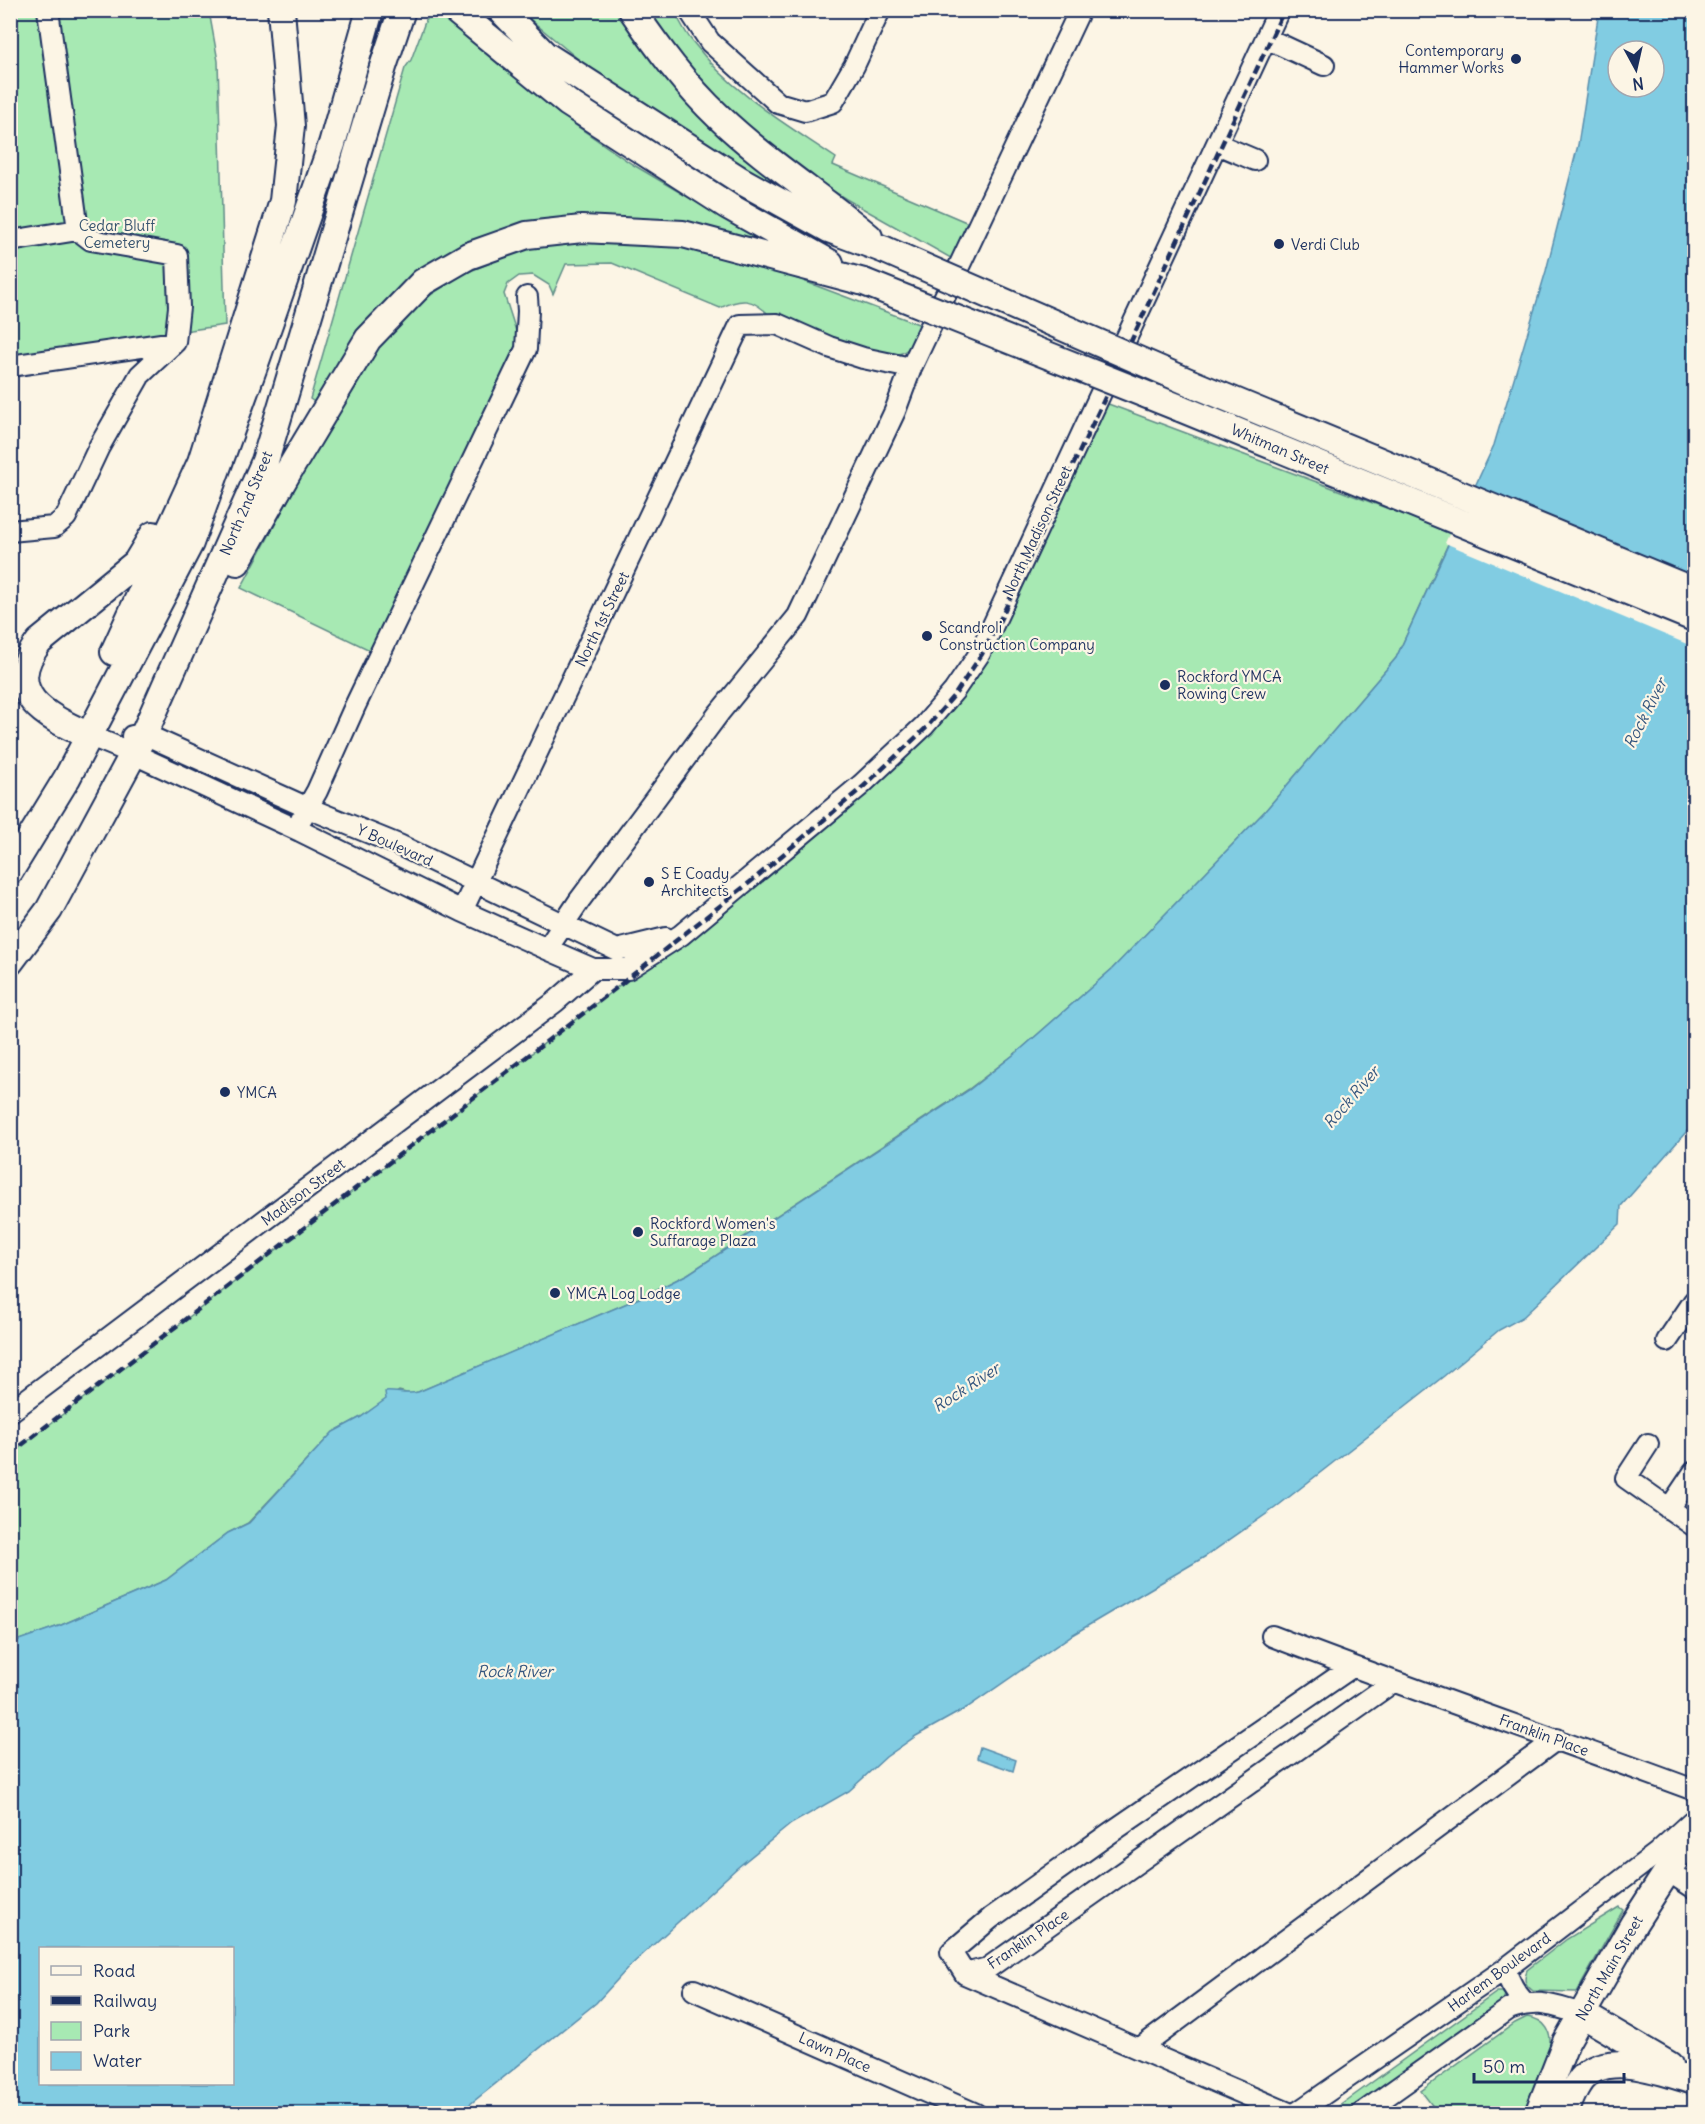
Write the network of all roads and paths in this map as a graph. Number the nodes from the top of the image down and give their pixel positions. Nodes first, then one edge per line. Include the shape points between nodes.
1 (48, 10) edge
2 (281, 10) edge
3 (370, 10) edge
4 (402, 10) edge
5 (501, 10) edge
6 (632, 10) edge
7 (689, 10) edge
8 (880, 10) edge
9 (1080, 10) edge
10 (1279, 10) edge
11 (456, 11) edge
12 (1266, 38) junction
13 (1324, 65) dead end
14 (1216, 144) junction
15 (1255, 160) dead end
16 (78, 230) junction
17 (10, 241) edge
18 (885, 250) junction
19 (864, 282) junction
20 (527, 297) dead end
21 (175, 342) junction
22 (10, 366) edge
23 (911, 368) junction
24 (217, 408) junction
25 (10, 531) edge
26 (1695, 591) edge
27 (1695, 618) edge
28 (166, 687) junction
29 (119, 742) junction
30 (308, 808) junction
31 (295, 829) junction
32 (10, 871) edge
33 (476, 882) junction
34 (462, 911) junction
35 (564, 923) junction
36 (681, 935) junction
37 (546, 949) junction
38 (10, 962) edge
39 (593, 969) junction
40 (1695, 1301) edge
41 (1667, 1341) dead end
42 (10, 1412) edge
43 (1648, 1444) dead end
44 (1695, 1472) edge
45 (1669, 1509) junction
46 (1695, 1526) edge
47 (1272, 1636) dead end
48 (1352, 1667) junction
49 (1392, 1682) junction
50 (1557, 1739) junction
51 (1695, 1790) edge
52 (1695, 1819) edge
53 (1695, 1830) edge
54 (1668, 1871) junction
55 (1695, 1888) edge
56 (1505, 1969) junction
57 (965, 1974) junction
58 (694, 1990) dead end
59 (1525, 2003) junction
60 (1582, 2014) junction
61 (1139, 2049) junction
62 (1695, 2080) edge
63 (976, 2114) edge
64 (1293, 2114) edge
65 (1361, 2114) edge
66 (1538, 2114) edge
67 (1564, 2114) edge

1 - 16 street
2 - 24 main road via 291,126 284,201
3 - 29 main road, North 2nd Street via 332,144
4 - 28 main road, North 2nd Street via 266,461
5 - 18 main road via 545,55 741,180 829,230
6 - 18 main road via 664,57 718,116
7 - 8 street via 710,42 778,103 805,111 833,102
9 - 23 street
10 - 12 street, North Madison Street
11 - 19 main road via 578,109 728,206
12 - 13 street
12 - 14 street, North Madison Street
14 - 15 street
14 - 36 street, North Madison Street via 980,653 954,691 892,758
16 - 17 street
16 - 21 street via 91,240 177,255 179,307
18 - 26 main road, Whitman Street, bridge via 1191,383
19 - 27 main road, Whitman Street, bridge
19 - 28 main road via 683,234 582,229 527,236 468,256 423,282 368,339
20 - 30 street via 526,348
21 - 22 street
21 - 25 street via 140,375 99,447 66,517 54,527
23 - 33 street, North 1st Street via 829,347 777,324 740,325
23 - 35 street via 895,411 798,615 719,713
24 - 29 main road via 201,462 98,689
24 - 29 main road via 136,563 39,642 24,665 23,683 38,709 59,723
28 - 29 main road, North 2nd Street
29 - 30 street, Y Boulevard
29 - 31 street, Y Boulevard
29 - 32 main road, North 2nd Street via 67,778
29 - 38 main road, North 2nd Street via 49,910
30 - 31 street
30 - 33 street, Y Boulevard
31 - 34 street, Y Boulevard
33 - 34 street, North 1st Street
33 - 35 street, Y Boulevard
34 - 37 street, Y Boulevard
35 - 36 street, Y Boulevard via 617,950
35 - 37 street
36 - 39 street, North Madison Street via 628,969
37 - 39 street, Y Boulevard
39 - 42 street, Madison Street via 555,1002
40 - 41 street
43 - 45 street via 1626,1478
44 - 45 street
45 - 46 street
47 - 48 street, Franklin Place
48 - 49 street, Franklin Place
48 - 57 street via 992,1918 951,1952
49 - 50 street, Franklin Place
49 - 57 street, Franklin Place via 988,1968
50 - 51 street, Franklin Place
50 - 61 street
52 - 56 street, Harlem Boulevard via 1657,1853
53 - 54 main road, North Main Street
54 - 55 street
54 - 60 main road, North Main Street
56 - 59 street via 1509,1983
56 - 64 street, Harlem Boulevard
57 - 61 street
58 - 63 street, Lawn Place
59 - 60 street via 1538,2002
59 - 65 street via 1509,2009
60 - 62 main road
60 - 66 main road, North Main Street via 1566,2042
61 - 64 street
62 - 67 main road via 1632,2064 1610,2064 1595,2069 1579,2082

